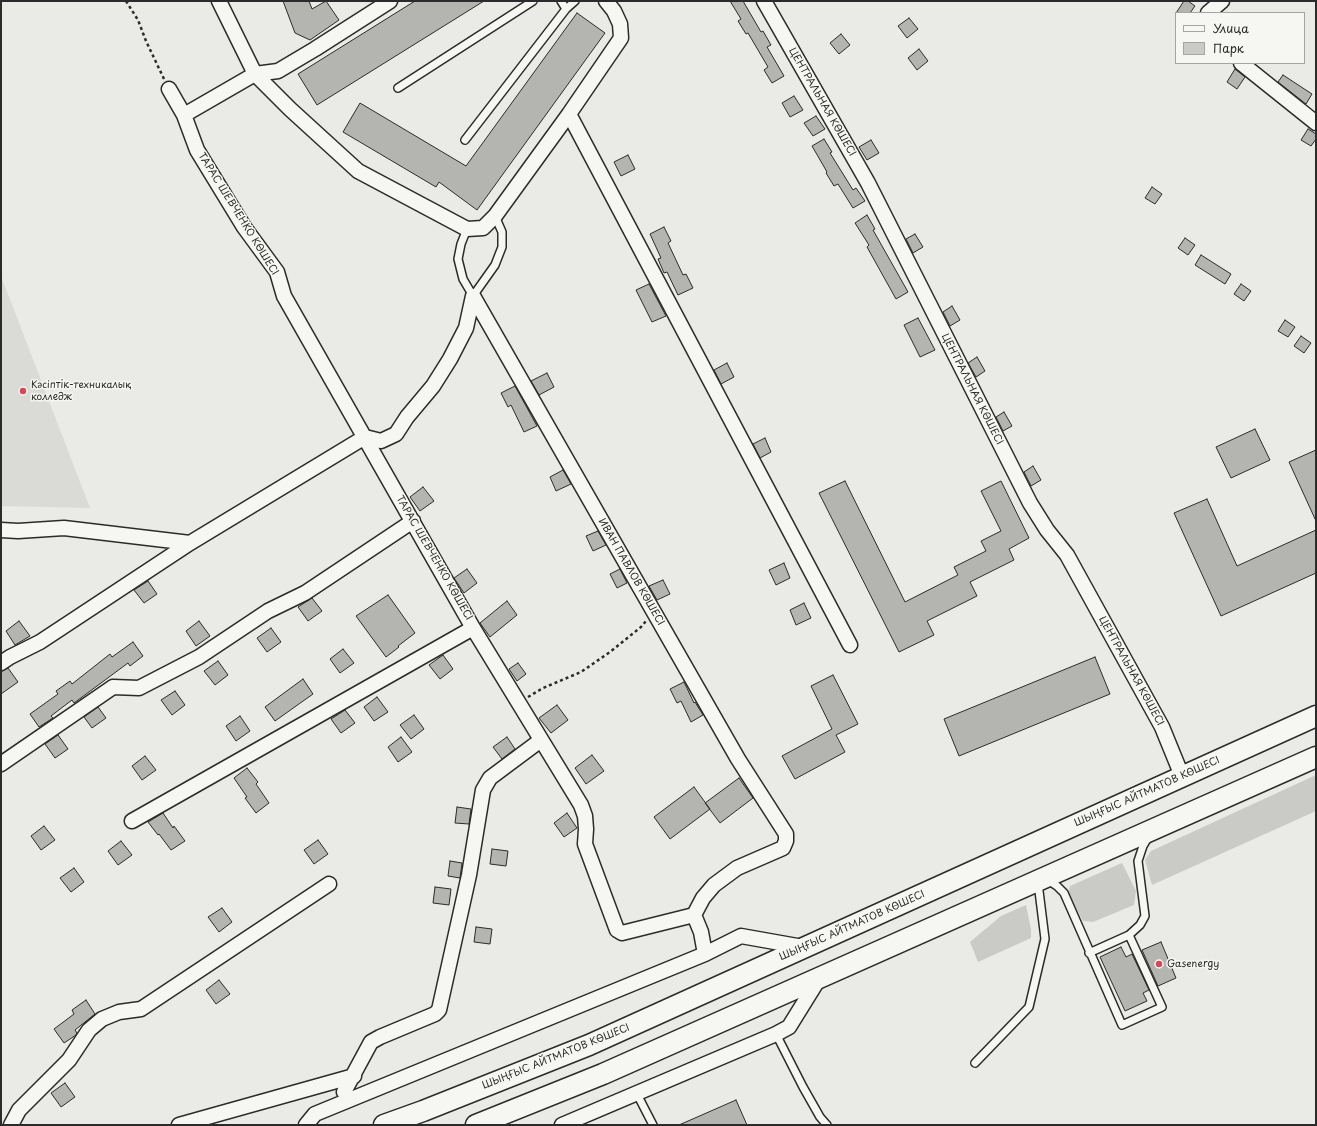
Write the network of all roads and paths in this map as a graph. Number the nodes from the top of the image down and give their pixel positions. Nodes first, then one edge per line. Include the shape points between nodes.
1 (126, 1) edge
2 (219, 1) edge
3 (390, 1) edge
4 (533, 1) edge
5 (561, 1) edge
6 (575, 1) edge
7 (606, 1) edge
8 (764, 1) edge
9 (1222, 1) edge
10 (566, 9) junction
11 (1209, 12) edge
12 (1241, 64) edge
13 (255, 74) junction
14 (398, 88) dead end
15 (169, 89) joint
16 (569, 114) junction
17 (184, 115) junction
18 (1316, 123) edge
19 (465, 140) dead end
20 (495, 216) junction
21 (467, 229) junction
22 (473, 296) junction
23 (365, 437) junction
24 (412, 521) junction
25 (1, 530) edge
26 (190, 543) junction
27 (653, 611) junction
28 (473, 628) junction
29 (850, 645) dead end
30 (1, 663) edge
31 (518, 702) junction
32 (1316, 716) edge
33 (541, 740) junction
34 (1316, 757) edge
35 (1, 764) edge
36 (1182, 776) junction
37 (132, 821) dead end
38 (1154, 829) junction
39 (1038, 880) junction
40 (329, 884) dead end
41 (694, 915) junction
42 (1130, 935) junction
43 (804, 947) junction
44 (1089, 953) junction
45 (705, 954) junction
46 (820, 977) junction
47 (776, 1034) junction
48 (975, 1063) dead end
49 (354, 1076) junction
50 (344, 1092) dead end
51 (637, 1094) junction
52 (581, 1121) edge
53 (11, 1125) edge
54 (180, 1125) edge
55 (306, 1125) edge
56 (384, 1125) edge
57 (476, 1125) edge
58 (562, 1125) edge
59 (653, 1125) edge
60 (827, 1125) edge

1 - 15 path via 138,20
2 - 13 street
3 - 13 street via 278,71
4 - 14 lane
5 - 10 lane
6 - 10 lane
7 - 16 street via 620,24 621,38
8 - 36 street, ЦЕНТРАЛЬНАЯ КӨШЕСІ via 868,183 1030,503 1067,555 1162,726
9 - 11 street
10 - 19 lane
12 - 18 street
13 - 17 street
13 - 21 street via 358,171
15 - 17 street, ТАРАС ШЕВЧЕНКО КӨШЕСІ
16 - 20 street
16 - 29 street
17 - 23 street, ТАРАС ШЕВЧЕНКО КӨШЕСІ via 197,150 244,227 277,272 284,296
20 - 21 street via 483,228
20 - 22 lane via 502,232 502,247 495,265
21 - 22 lane via 458,259 463,279
22 - 23 street via 466,328 450,360 396,434 381,441
22 - 27 street, ИВАН ПАВЛОВ КӨШЕСІ
23 - 24 street, ТАРАС ШЕВЧЕНКО КӨШЕСІ
23 - 26 street
24 - 28 street, ТАРАС ШЕВЧЕНКО КӨШЕСІ
24 - 35 street via 305,593 268,611 199,657 139,688 112,688
25 - 26 street via 64,528
26 - 30 street via 40,642
27 - 31 path via 641,627 581,672
27 - 41 street, ИВАН ПАВЛОВ КӨШЕСІ via 738,759 786,834 783,848 737,868 714,884
28 - 31 street, ТАРАС ШЕВЧЕНКО КӨШЕСІ
28 - 37 street
31 - 33 street, ТАРАС ШЕВЧЕНКО КӨШЕСІ
32 - 36 main road, ШЫҢҒЫС АЙТМАТОВ КӨШЕСІ
33 - 41 street, ТАРАС ШЕВЧЕНКО КӨШЕСІ via 581,805 585,816 585,844 617,930 622,933
33 - 49 street via 490,778 483,790 469,875 439,1010 371,1042
34 - 38 main road
36 - 43 main road, ШЫҢҒЫС АЙТМАТОВ КӨШЕСІ
38 - 39 main road
38 - 42 lane via 1143,846 1138,861 1145,916 1140,926
39 - 44 lane via 1051,882 1064,893
39 - 46 main road
39 - 48 lane via 1045,939 1029,1007
40 - 53 street via 141,1010 119,1012 102,1019 89,1030 69,1060 19,1110
41 - 45 street via 701,932
42 - 44 lane
42 - 44 lane via 1162,1007 1122,1025
43 - 45 street via 741,936
43 - 56 main road, ШЫҢҒЫС АЙТМАТОВ КӨШЕСІ via 588,1046
45 - 55 street via 315,1114
46 - 47 street via 789,1027
46 - 57 main road via 603,1074
47 - 51 street
47 - 60 lane via 803,1087
49 - 50 street
49 - 54 street
51 - 52 street
51 - 59 lane
52 - 58 street

